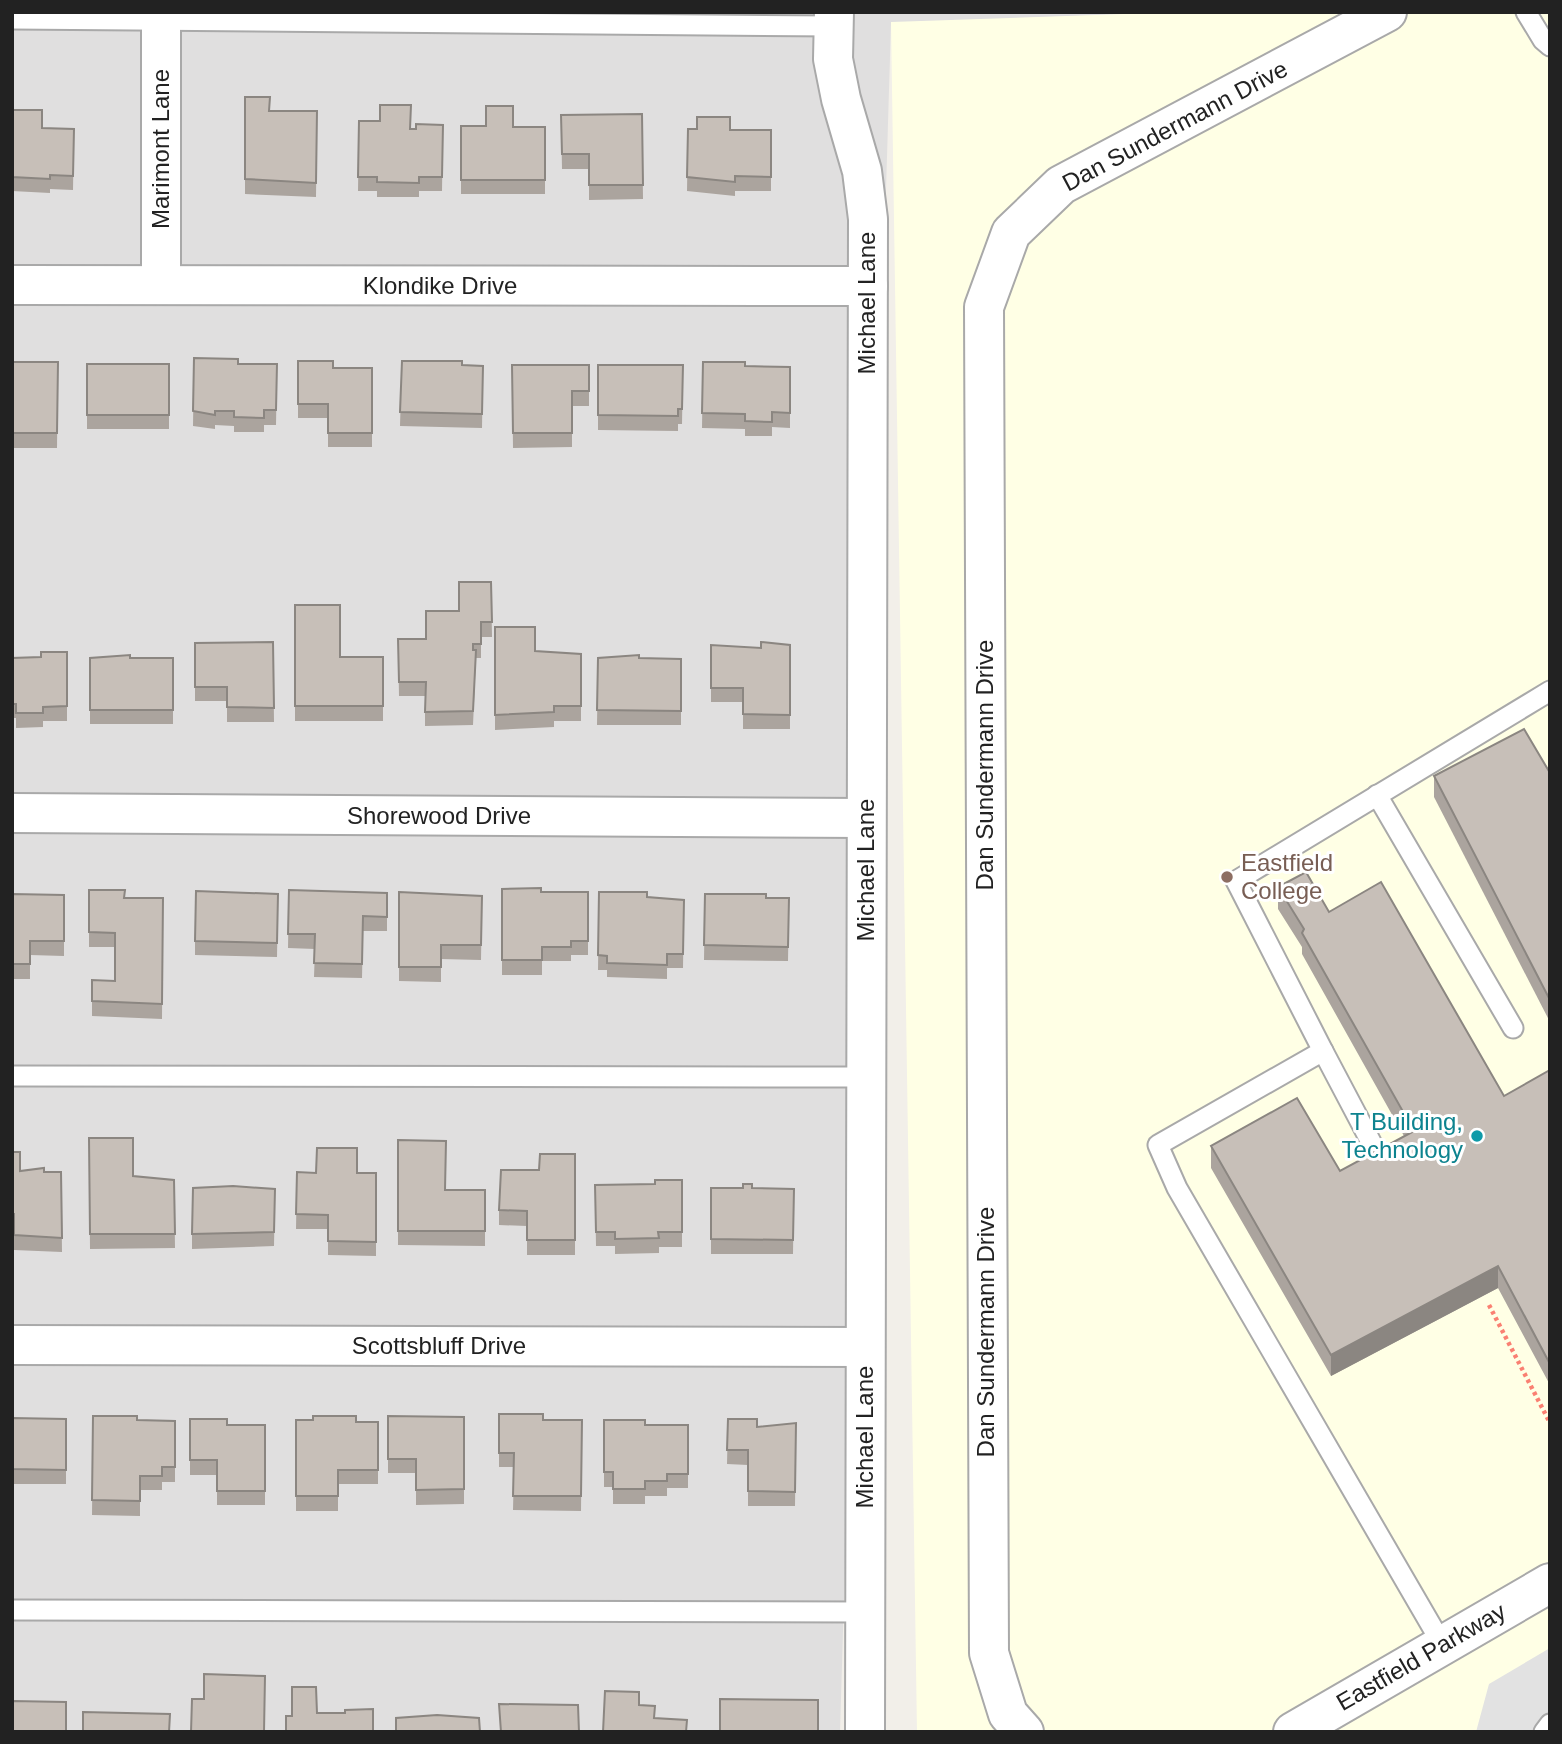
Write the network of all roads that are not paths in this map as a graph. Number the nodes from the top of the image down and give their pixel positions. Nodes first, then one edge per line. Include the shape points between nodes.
1 (1387, 12) edge
2 (1526, 12) edge
3 (161, 16) edge
4 (12, 19) edge
5 (834, 19) edge
6 (1550, 46) edge
7 (12, 285) edge
8 (161, 285) junction
9 (867, 286) junction
10 (1550, 691) edge
11 (1377, 795) junction
12 (12, 813) edge
13 (866, 818) junction
14 (1513, 1028) dead end
15 (1323, 1051) junction
16 (12, 1076) edge
17 (867, 1077) junction
18 (1371, 1142) dead end
19 (12, 1345) edge
20 (866, 1347) junction
21 (1550, 1583) edge
22 (12, 1610) edge
23 (866, 1612) junction
24 (1442, 1644) junction
25 (1550, 1724) edge
26 (865, 1732) edge
27 (1024, 1732) edge
28 (1293, 1732) edge
29 (1544, 1732) edge

1 - 27 street, Dan Sundermann Drive via 1061,185 1011,233 984,307 989,1653 1008,1714
2 - 6 lane
3 - 4 lane
3 - 5 lane
3 - 8 street, Marimont Lane
5 - 9 street, Michael Lane via 833,59 862,171
7 - 8 street, Klondike Drive
8 - 9 street, Klondike Drive
9 - 13 street, Michael Lane
10 - 11 lane
11 - 14 lane
11 - 15 lane via 1236,881
12 - 13 street, Shorewood Drive
13 - 17 street, Michael Lane
15 - 18 lane
15 - 24 lane via 1158,1145 1177,1188
16 - 17 lane
17 - 20 street, Michael Lane
19 - 20 street, Scottsbluff Drive
20 - 23 street, Michael Lane
21 - 24 street, Eastfield Parkway
22 - 23 lane
23 - 26 street, Michael Lane
24 - 28 street, Eastfield Parkway
25 - 29 lane

